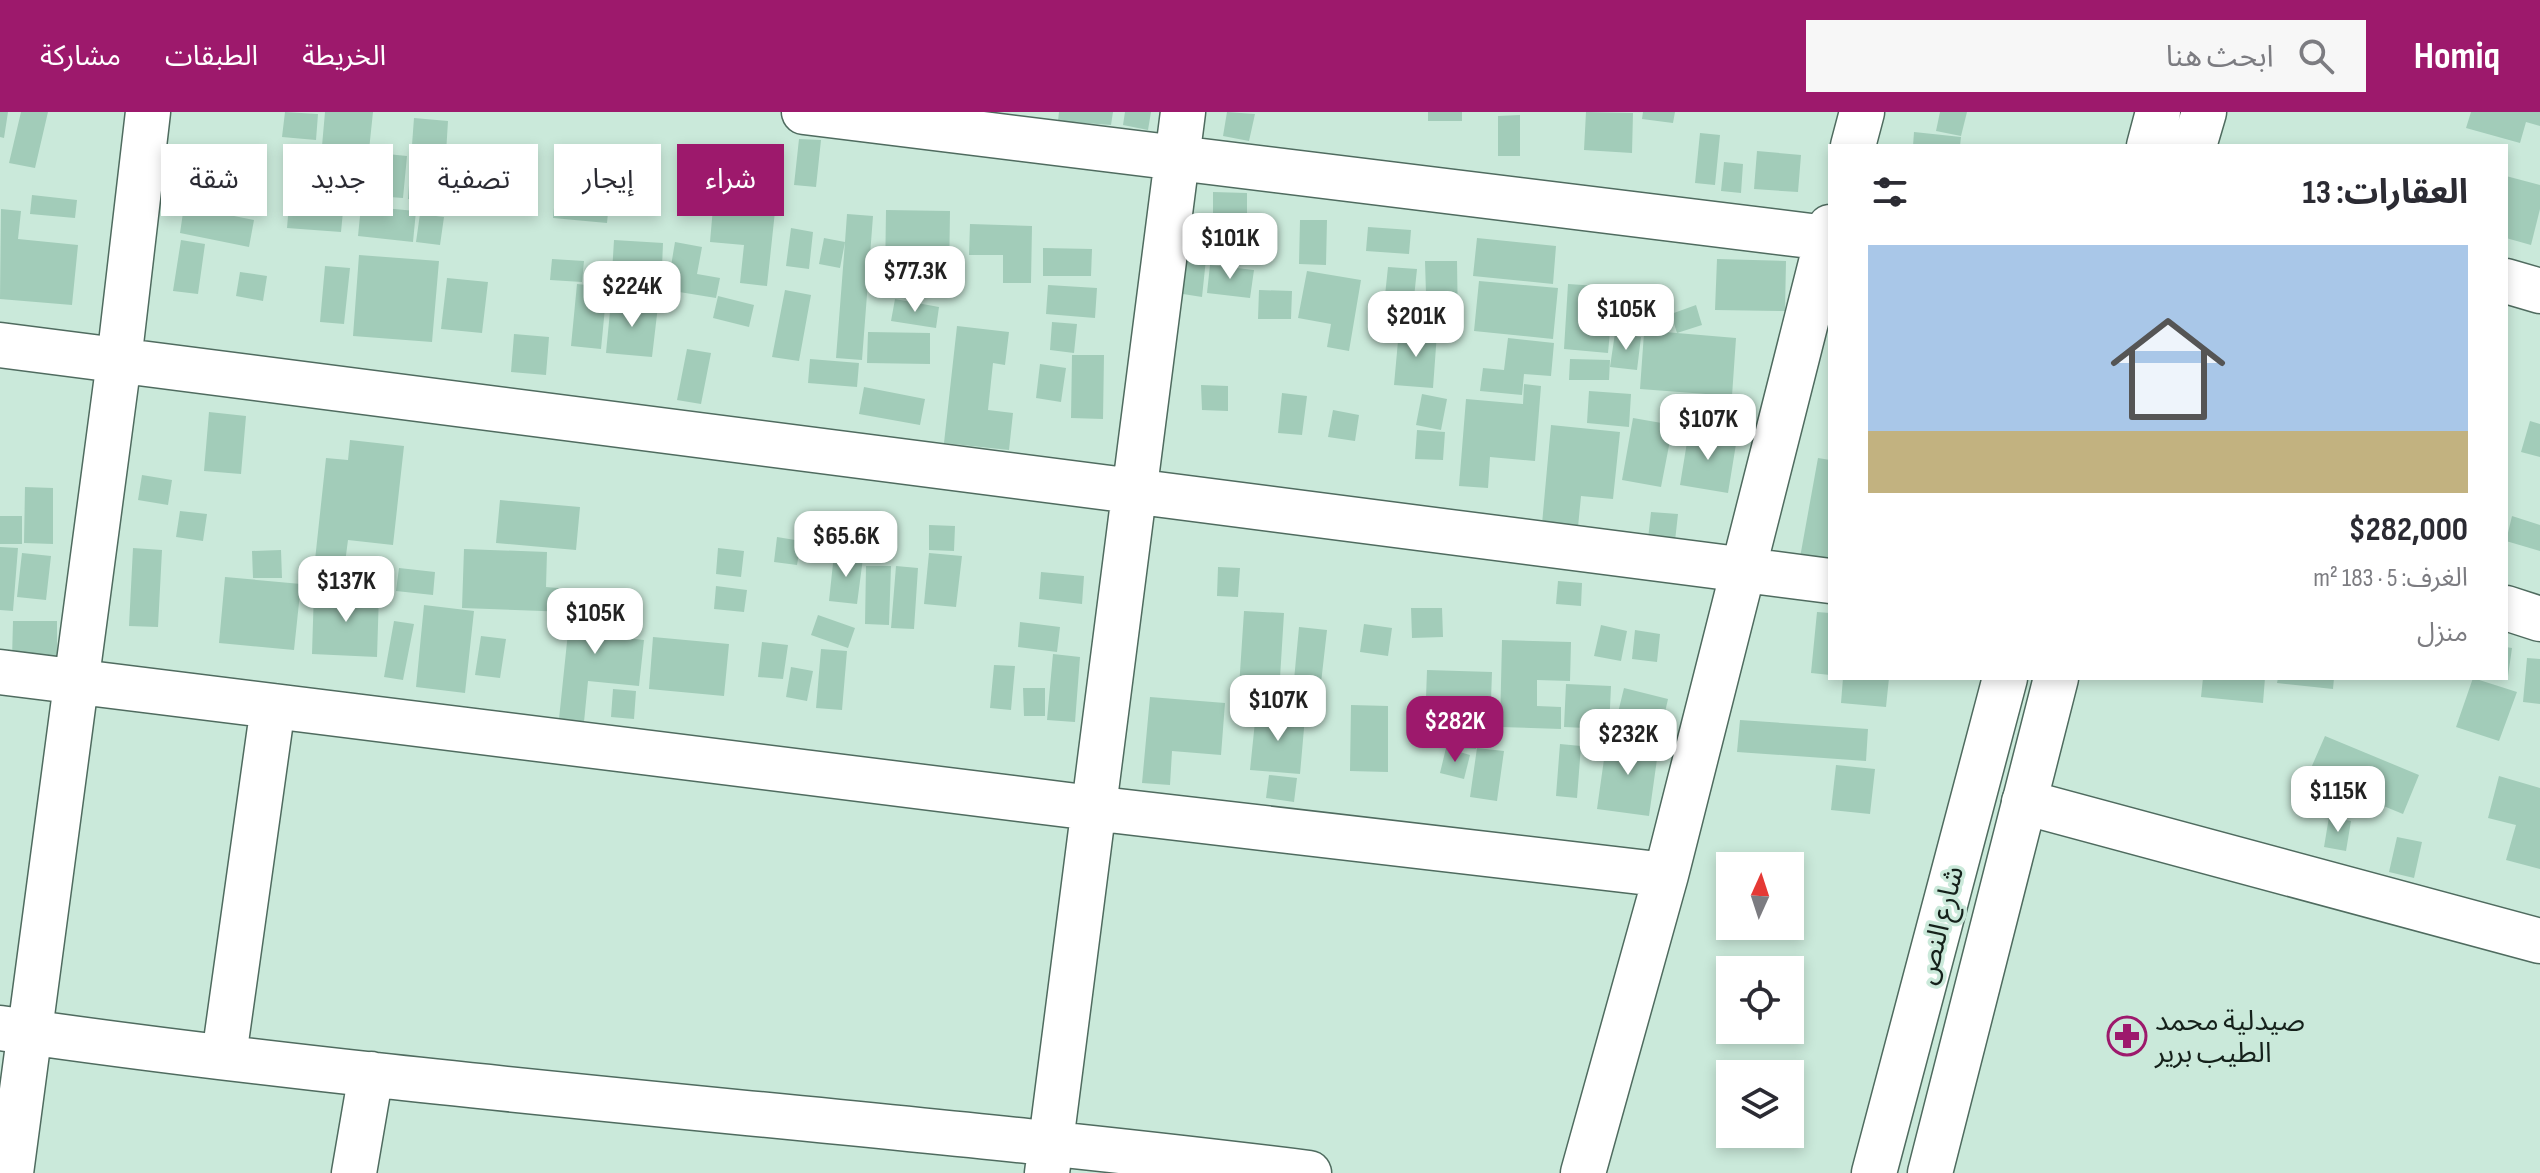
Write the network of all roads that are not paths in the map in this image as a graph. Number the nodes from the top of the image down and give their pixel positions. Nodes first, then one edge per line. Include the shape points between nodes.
1 (148, 112) edge
2 (804, 112) edge
3 (1183, 112) edge
4 (1862, 112) edge
5 (2158, 112) edge
6 (2204, 112) edge
7 (1854, 144) edge
8 (2150, 144) edge
9 (2195, 144) edge
10 (1177, 159) junction
11 (1828, 232) edge
12 (2508, 282) edge
13 (2540, 291) edge
14 (0, 345) edge
15 (119, 361) junction
16 (1134, 492) junction
17 (1742, 568) junction
18 (1828, 581) edge
19 (2508, 609) edge
20 (2540, 619) edge
21 (0, 672) edge
22 (2004, 680) edge
23 (2055, 680) edge
24 (76, 681) junction
25 (273, 706) junction
26 (2024, 802) junction
27 (1092, 808) junction
28 (1666, 875) junction
29 (2540, 941) edge
30 (14, 1030) edge
31 (224, 1056) junction
32 (371, 1074) junction
33 (1049, 1157) edge
34 (11, 1173) edge
35 (354, 1173) edge
36 (1309, 1173) edge
37 (1583, 1173) edge
38 (1874, 1173) edge
39 (1930, 1173) edge

1 - 15 street
2 - 10 street
3 - 10 street
4 - 7 street
5 - 8 street
6 - 9 street
10 - 11 street
10 - 16 street
11 - 17 street
12 - 13 street
14 - 15 street
15 - 16 street
15 - 24 street
16 - 17 street
16 - 27 street
17 - 18 street
17 - 28 street
19 - 20 street
21 - 24 street
22 - 38 street, شارع النص
23 - 26 street, شارع النص
24 - 25 street
24 - 30 street
25 - 27 street
25 - 31 street
26 - 29 street
26 - 39 street, شارع النص
27 - 28 street
27 - 33 street
28 - 37 street
30 - 31 street
30 - 34 street
31 - 32 street
32 - 33 street
32 - 35 street
33 - 36 street

